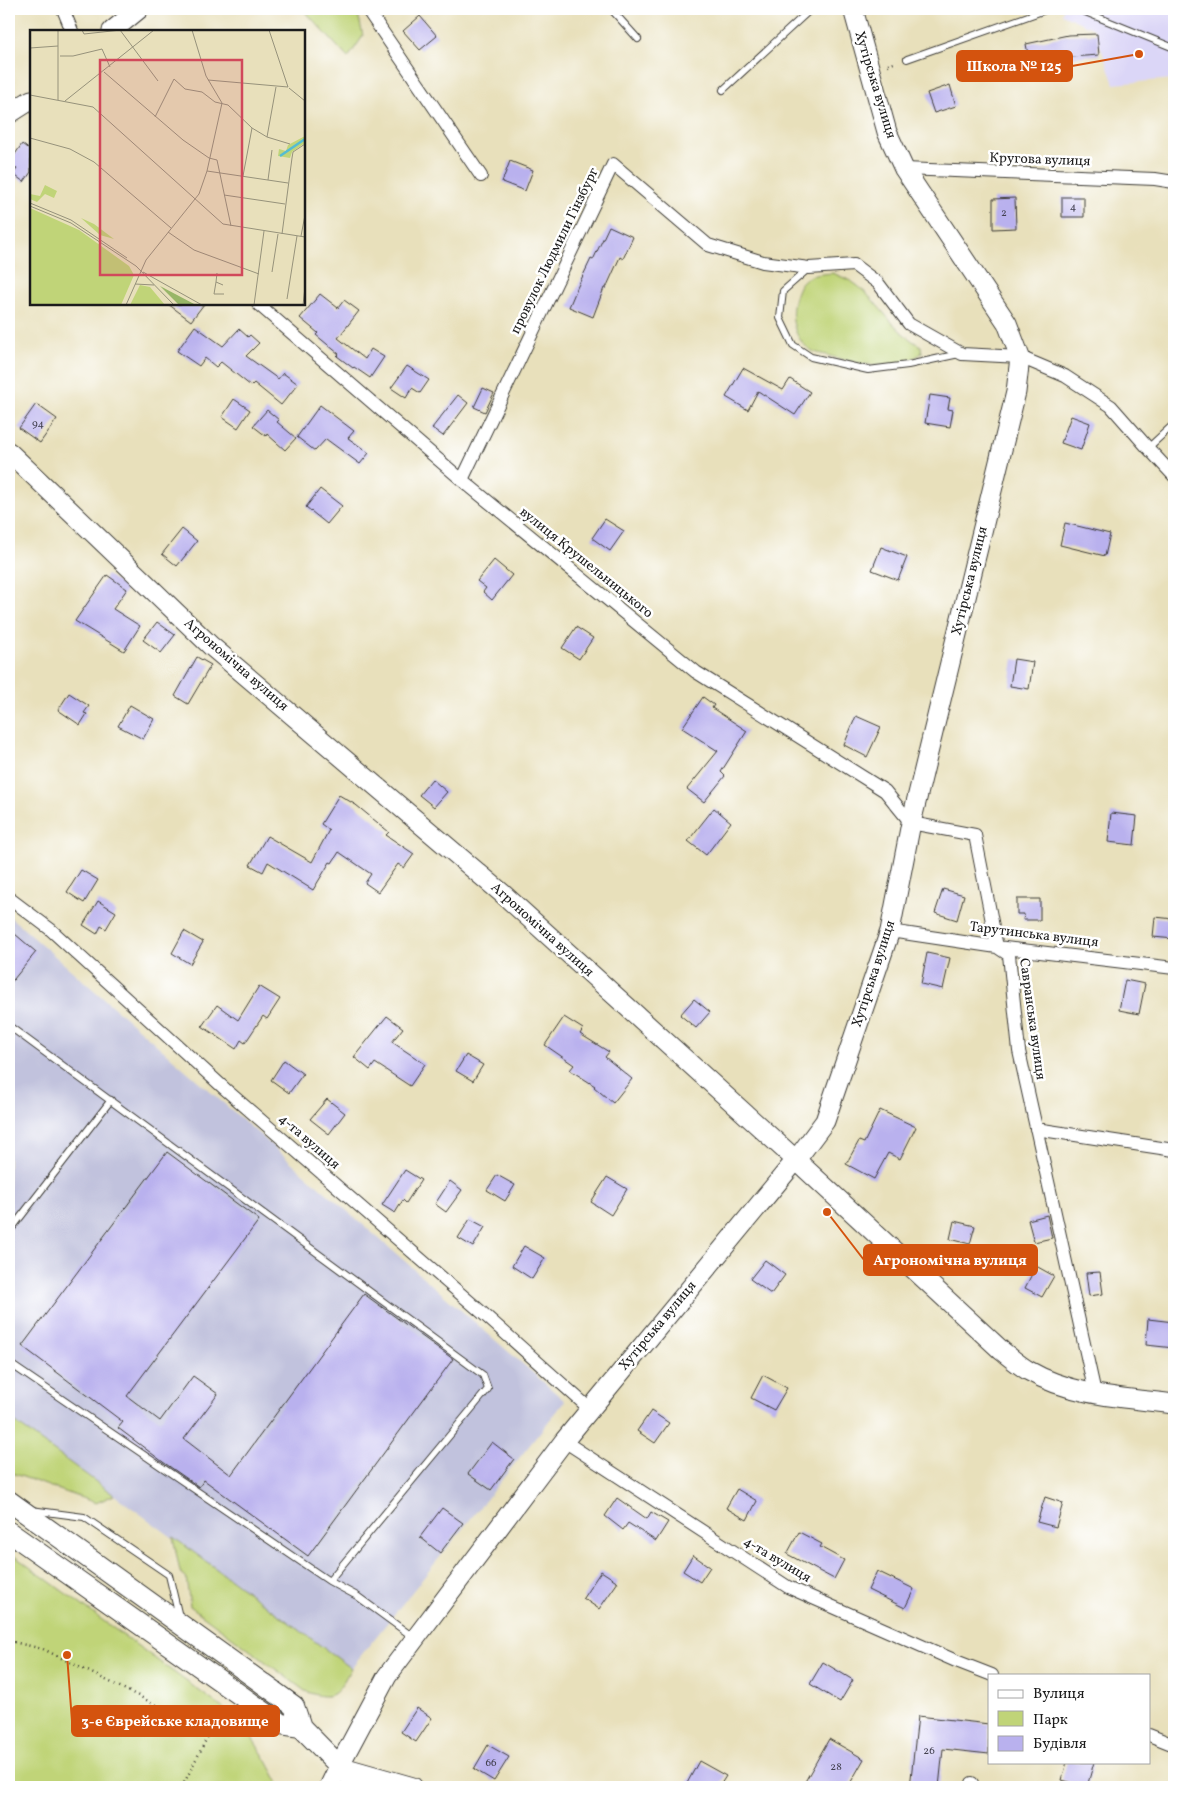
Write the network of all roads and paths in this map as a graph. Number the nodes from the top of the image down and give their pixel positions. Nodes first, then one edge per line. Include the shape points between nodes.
1 (63, 9) edge
2 (139, 9) edge
3 (367, 9) edge
4 (611, 9) edge
5 (811, 9) edge
6 (853, 9) edge
7 (1048, 9) edge
8 (1078, 9) edge
9 (72, 30) edge
10 (113, 30) edge
11 (638, 39) dead end
12 (1174, 48) edge
13 (908, 58) dead end
14 (722, 90) dead end
15 (30, 103) edge
16 (9, 114) edge
17 (904, 169) junction
18 (481, 176) dead end
19 (1174, 182) edge
20 (809, 268) junction
21 (259, 305) edge
22 (962, 354) junction
23 (1020, 357) junction
24 (1174, 424) edge
25 (1148, 448) junction
26 (9, 452) edge
27 (1174, 476) edge
28 (462, 480) junction
29 (911, 823) junction
30 (9, 898) edge
31 (890, 931) junction
32 (997, 946) junction
33 (1174, 968) edge
34 (9, 1026) edge
35 (111, 1100) junction
36 (1036, 1129) junction
37 (1174, 1150) edge
38 (796, 1160) junction
39 (9, 1232) edge
40 (9, 1363) edge
41 (1095, 1393) junction
42 (1174, 1404) edge
43 (590, 1409) junction
44 (564, 1441) junction
45 (13, 1505) edge
46 (9, 1532) edge
47 (329, 1581) junction
48 (180, 1625) junction
49 (415, 1639) junction
50 (9, 1640) edge
51 (989, 1674) edge
52 (193, 1723) dead end
53 (301, 1727) junction
54 (212, 1728) dead end
55 (1150, 1736) edge
56 (1174, 1745) edge
57 (339, 1766) junction
58 (182, 1787) edge
59 (329, 1787) edge
60 (360, 1787) edge
61 (413, 1787) edge

1 - 9 street
2 - 10 main road
3 - 18 street
4 - 11 lane
5 - 14 lane
6 - 17 main road, Хутірська вулиця via 887,132
7 - 13 lane
8 - 12 lane
15 - 16 main road
17 - 19 street, Кругова вулиця
17 - 23 main road, Хутірська вулиця via 1007,323
20 - 22 street, провулок Людмили Гінзбург via 854,265 878,283 909,324
20 - 22 lane via 783,291 780,318 793,345 811,357 868,370
20 - 28 street, провулок Людмили Гінзбург via 763,262 708,245 613,164
21 - 28 street, вулиця Крушельницького
22 - 23 street, провулок Людмили Гінзбург
23 - 25 street, провулок Людмили Гінзбург via 1065,376 1112,406
23 - 29 main road, Хутірська вулиця via 1016,392
24 - 25 lane
25 - 27 street, провулок Людмили Гінзбург
26 - 38 main road, Агрономічна вулиця via 211,646 502,894
28 - 29 street, вулиця Крушельницького via 696,672 885,792
29 - 31 main road, Хутірська вулиця
29 - 32 street, Савранська вулиця via 975,835
30 - 43 street, 4-та вулиця via 50,929 225,1089
31 - 32 street, Тарутинська вулиця
31 - 38 main road, Хутірська вулиця via 825,1121
32 - 33 street, Тарутинська вулиця
32 - 36 street, Савранська вулиця via 1009,955 1019,1051
34 - 35 lane
35 - 39 lane
35 - 47 lane via 483,1376 488,1389
36 - 37 street
36 - 41 street, Савранська вулиця
38 - 41 main road, Агрономічна вулиця via 1002,1351 1029,1371 1060,1385
38 - 43 main road, Хутірська вулиця
40 - 47 lane
41 - 42 main road, Агрономічна вулиця
43 - 44 main road, Хутірська вулиця
44 - 49 main road, Хутірська вулиця
44 - 51 street, 4-та вулиця via 788,1587
45 - 48 main road
45 - 48 lane via 84,1517 169,1575
46 - 53 main road via 281,1724
47 - 49 lane via 357,1596
48 - 53 main road via 294,1706
49 - 57 main road, Хутірська вулиця via 387,1676
50 - 52 path via 43,1649
53 - 57 main road
54 - 58 path
55 - 56 street
57 - 59 main road, Хутірська вулиця
57 - 60 main road
57 - 61 main road

